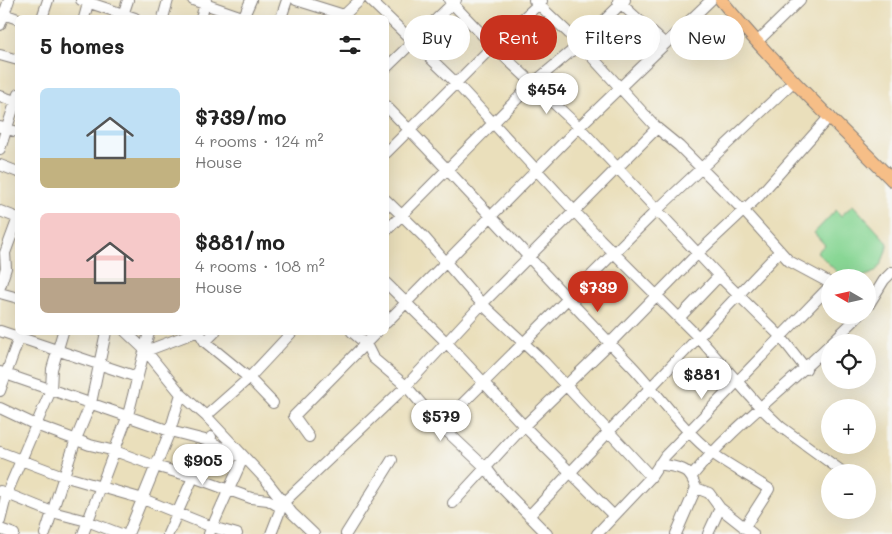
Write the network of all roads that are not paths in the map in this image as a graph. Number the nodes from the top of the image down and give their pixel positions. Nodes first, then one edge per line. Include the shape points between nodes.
1 (9, 0) edge
2 (48, 0) edge
3 (128, 0) edge
4 (168, 0) edge
5 (193, 0) edge
6 (251, 0) edge
7 (286, 0) edge
8 (296, 0) edge
9 (360, 0) edge
10 (370, 0) edge
11 (710, 0) edge
12 (721, 0) edge
13 (800, 0) edge
14 (86, 1) edge
15 (453, 1) edge
16 (538, 1) edge
17 (621, 1) edge
18 (205, 2) edge
19 (330, 5) edge
20 (2, 14) edge
21 (43, 15) edge
22 (84, 15) edge
23 (121, 15) edge
24 (123, 15) edge
25 (164, 15) edge
26 (202, 15) edge
27 (239, 15) edge
28 (245, 15) edge
29 (282, 15) edge
30 (342, 15) edge
31 (344, 15) edge
32 (385, 15) edge
33 (439, 15) edge
34 (524, 15) edge
35 (608, 15) edge
36 (15, 18) edge
37 (389, 19) edge
38 (0, 25) edge
39 (480, 31) edge
40 (567, 31) edge
41 (404, 35) edge
42 (757, 42) junction
43 (665, 44) junction
44 (404, 49) edge
45 (0, 55) edge
46 (567, 55) edge
47 (15, 59) edge
48 (431, 60) edge
49 (480, 60) edge
50 (507, 60) edge
51 (595, 60) edge
52 (389, 65) edge
53 (794, 81) junction
54 (457, 84) junction
55 (532, 84) junction
56 (620, 88) junction
57 (0, 96) edge
58 (15, 99) edge
59 (15, 106) edge
60 (389, 109) edge
61 (830, 116) junction
62 (494, 125) junction
63 (579, 127) junction
64 (657, 128) junction
65 (8, 130) edge
66 (410, 130) junction
67 (0, 149) edge
68 (389, 150) edge
69 (0, 165) edge
70 (447, 169) junction
71 (618, 169) junction
72 (537, 170) junction
73 (701, 170) junction
74 (15, 171) edge
75 (892, 180) edge
76 (389, 203) edge
77 (657, 210) junction
78 (743, 210) junction
79 (0, 211) edge
80 (575, 212) junction
81 (402, 215) junction
82 (492, 215) junction
83 (15, 217) edge
84 (15, 223) edge
85 (389, 228) edge
86 (780, 250) junction
87 (2, 252) edge
88 (614, 253) junction
89 (698, 253) junction
90 (530, 257) junction
91 (446, 262) junction
92 (892, 272) edge
93 (719, 276) junction
94 (821, 280) edge
95 (389, 286) edge
96 (0, 287) edge
97 (876, 288) edge
98 (0, 293) edge
99 (656, 295) junction
100 (738, 295) junction
101 (821, 295) edge
102 (15, 297) edge
103 (568, 300) junction
104 (406, 301) junction
105 (482, 304) junction
106 (679, 318) junction
107 (389, 320) edge
108 (851, 324) edge
109 (0, 331) edge
110 (15, 334) edge
111 (840, 334) edge
112 (21, 335) edge
113 (62, 335) edge
114 (106, 335) edge
115 (129, 335) edge
116 (149, 335) edge
117 (190, 335) edge
118 (200, 335) edge
119 (213, 335) edge
120 (289, 335) edge
121 (356, 335) edge
122 (374, 335) edge
123 (698, 337) junction
124 (781, 337) junction
125 (205, 342) junction
126 (446, 342) junction
127 (522, 343) junction
128 (610, 343) junction
129 (366, 344) junction
130 (57, 350) junction
131 (146, 351) junction
132 (821, 353) edge
133 (101, 365) junction
134 (806, 369) junction
135 (3, 374) edge
136 (137, 377) junction
137 (249, 378) junction
138 (738, 380) junction
139 (482, 382) junction
140 (651, 385) junction
141 (406, 386) junction
142 (565, 387) junction
143 (50, 390) junction
144 (0, 391) edge
145 (181, 394) junction
146 (91, 403) junction
147 (272, 403) dead end
148 (760, 406) junction
149 (0, 408) edge
150 (128, 415) junction
151 (206, 416) junction
152 (36, 425) junction
153 (441, 425) junction
154 (524, 426) junction
155 (216, 428) junction
156 (170, 430) junction
157 (689, 430) junction
158 (607, 432) junction
159 (76, 438) junction
160 (310, 438) dead end
161 (209, 441) junction
162 (115, 450) junction
163 (0, 452) edge
164 (711, 452) junction
165 (243, 458) junction
166 (21, 460) junction
167 (392, 460) dead end
168 (659, 464) junction
169 (832, 464) edge
170 (155, 466) junction
171 (487, 469) junction
172 (571, 472) junction
173 (63, 476) junction
174 (692, 476) junction
175 (194, 477) junction
176 (651, 477) junction
177 (100, 488) junction
178 (696, 488) junction
179 (227, 490) junction
180 (3, 492) edge
181 (143, 499) junction
182 (454, 504) dead end
183 (282, 505) junction
184 (720, 508) junction
185 (52, 512) junction
186 (177, 512) junction
187 (529, 516) junction
188 (614, 516) junction
189 (0, 521) edge
190 (87, 521) junction
191 (0, 528) edge
192 (211, 530) edge
193 (748, 531) edge
194 (14, 534) edge
195 (45, 534) edge
196 (83, 534) edge
197 (120, 534) edge
198 (128, 534) edge
199 (168, 534) edge
200 (237, 534) edge
201 (271, 534) edge
202 (314, 534) edge
203 (346, 534) edge
204 (547, 534) edge
205 (598, 534) edge
206 (676, 534) edge
207 (708, 534) edge

1 - 20 street
2 - 21 street
3 - 24 street
4 - 25 street
5 - 18 street
6 - 28 street
7 - 29 street
8 - 19 street
9 - 31 street
10 - 32 street
11 - 43 street
12 - 42 main road
13 - 42 street
14 - 22 street
14 - 23 street
15 - 33 street
15 - 39 street
16 - 34 street
16 - 40 street
17 - 35 street
17 - 43 street
18 - 26 street
18 - 27 street
19 - 30 street
20 - 36 street
20 - 38 street
37 - 41 street
42 - 53 main road
43 - 56 street
44 - 52 street
45 - 47 street
46 - 55 street
48 - 54 street
49 - 54 street
50 - 55 street
51 - 56 street
53 - 61 main road
53 - 73 street
54 - 62 street
54 - 66 street
55 - 62 street
55 - 63 street
56 - 63 street
56 - 64 street
57 - 58 street
59 - 65 street
60 - 66 street
61 - 75 main road
61 - 78 street
62 - 70 street
62 - 72 street
63 - 71 street
63 - 72 street
64 - 71 street
64 - 73 street
65 - 67 street
66 - 68 street
66 - 70 street
69 - 74 street
70 - 81 street
70 - 82 street
71 - 77 street
71 - 80 street
72 - 80 street
72 - 82 street
73 - 77 street
73 - 78 street
76 - 81 street
77 - 88 street
77 - 89 street
78 - 86 street
78 - 89 street
79 - 83 street
80 - 88 street
80 - 90 street
81 - 85 street
81 - 91 street
82 - 90 street
82 - 91 street
84 - 87 street
86 - 94 street via 797,267
86 - 100 street
87 - 96 street via 6,268
88 - 99 street
88 - 103 street
89 - 93 street
89 - 99 street
90 - 103 street
90 - 105 street
91 - 104 street
91 - 105 street
92 - 97 street
93 - 100 street
93 - 106 street
95 - 104 street
98 - 102 street
99 - 106 street
99 - 128 street
100 - 123 street
100 - 124 street
101 - 124 street
103 - 127 street
103 - 128 street
104 - 107 street
104 - 126 street
105 - 126 street
105 - 127 street
106 - 123 street
108 - 111 street
109 - 110 street
112 - 130 street
112 - 135 street
113 - 130 street
114 - 133 street
115 - 131 street
116 - 131 street
117 - 131 street
118 - 125 street
119 - 125 street
120 - 137 street
121 - 129 street
122 - 129 street
123 - 138 street
123 - 140 street
124 - 134 street
124 - 138 street
125 - 137 street
126 - 139 street
126 - 141 street
127 - 139 street
127 - 142 street
128 - 140 street
128 - 142 street
129 - 141 street via 373,358
129 - 160 street via 294,416
130 - 133 street
130 - 143 street
131 - 136 street
131 - 145 street
132 - 134 street
133 - 136 street
133 - 146 street
134 - 148 street
135 - 143 street
135 - 144 street
136 - 150 street
137 - 147 street
137 - 151 street
138 - 148 street
138 - 157 street
139 - 153 street
139 - 154 street
140 - 157 street
140 - 158 street
141 - 153 street
141 - 183 street
142 - 154 street
142 - 158 street
143 - 146 street
143 - 152 street
145 - 151 street
145 - 156 street
146 - 150 street
146 - 159 street
148 - 164 street
148 - 169 street via 781,427
149 - 152 street
150 - 156 street
150 - 162 street
151 - 155 street
152 - 159 street
152 - 166 street
153 - 171 street
154 - 171 street
154 - 172 street
155 - 161 street
155 - 165 street
156 - 161 street
156 - 170 street
157 - 164 street
157 - 168 street
158 - 172 street
158 - 176 street
159 - 162 street via 90,445
159 - 173 street
161 - 165 street
161 - 175 street
162 - 170 street
162 - 177 street
163 - 166 street
164 - 174 street
164 - 193 street via 769,489
165 - 179 street
165 - 183 street via 266,480
166 - 173 street
166 - 180 street
167 - 203 street
168 - 174 street via 686,470
168 - 176 street
170 - 175 street
170 - 181 street
171 - 182 street
171 - 187 street
172 - 187 street
172 - 188 street
173 - 177 street
173 - 185 street
174 - 178 street
175 - 179 street
175 - 186 street
176 - 188 street
177 - 181 street
177 - 190 street
178 - 184 street via 709,493
178 - 206 street
179 - 183 street
179 - 192 street
180 - 185 street
180 - 189 street
181 - 186 street
181 - 198 street
183 - 201 street
183 - 202 street
184 - 193 street
184 - 207 street
185 - 190 street
185 - 195 street
186 - 192 street
186 - 199 street
187 - 204 street
188 - 205 street
190 - 196 street
190 - 197 street
191 - 194 street
192 - 200 street

